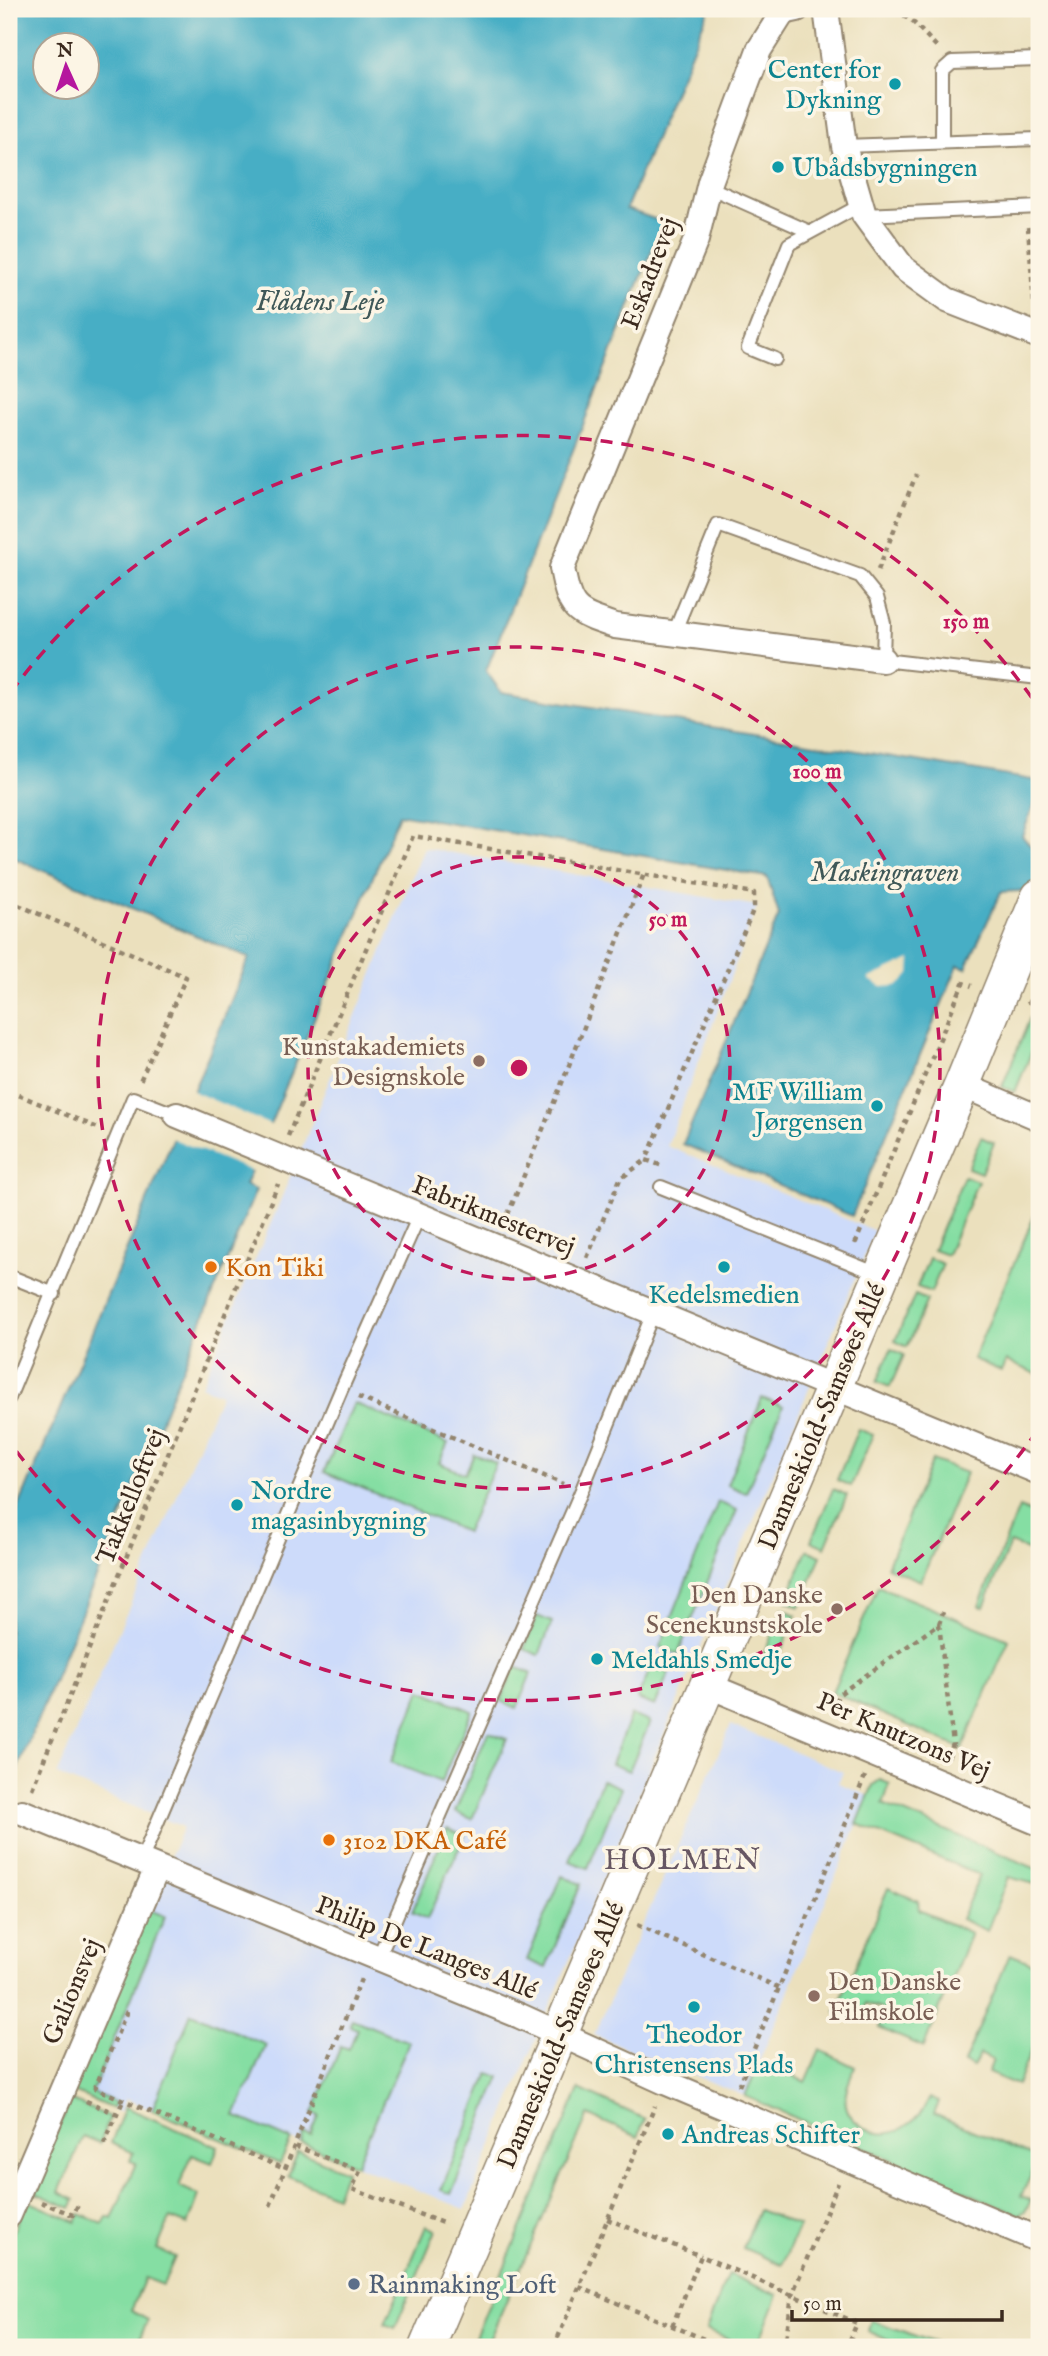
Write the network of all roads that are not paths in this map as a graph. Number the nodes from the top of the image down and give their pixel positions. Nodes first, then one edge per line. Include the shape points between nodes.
1 (797, 9) edge
2 (826, 9) edge
3 (1039, 59) edge
4 (1039, 139) edge
5 (942, 142) junction
6 (844, 146) junction
7 (709, 187) junction
8 (1038, 207) edge
9 (862, 210) junction
10 (810, 232) junction
11 (1037, 335) edge
12 (775, 359) dead end
13 (674, 633) junction
14 (883, 660) junction
15 (1039, 678) edge
16 (1037, 903) edge
17 (962, 1085) junction
18 (177, 1115) joint
19 (1039, 1118) edge
20 (661, 1187) dead end
21 (419, 1216) junction
22 (881, 1275) junction
23 (9, 1276) edge
24 (54, 1294) junction
25 (653, 1313) junction
26 (833, 1386) junction
27 (9, 1398) edge
28 (1039, 1472) edge
29 (706, 1685) junction
30 (22, 1812) road end
31 (1039, 1823) edge
32 (149, 1865) junction
33 (374, 1956) junction
34 (560, 2034) junction
35 (9, 2215) edge
36 (1039, 2241) edge
37 (427, 2347) edge

1 - 7 street, Eskadrevej via 783,12 759,50
2 - 6 street
3 - 5 lane via 952,62 942,71
4 - 5 lane
5 - 6 lane
6 - 9 street
7 - 10 lane
7 - 13 street, Eskadrevej via 696,240 562,568 568,600 586,616 615,626
8 - 9 lane
9 - 10 lane
9 - 11 street via 903,268 947,300
10 - 12 lane via 789,244 748,348
13 - 14 street
13 - 14 lane via 718,525 860,576 877,597 884,623
14 - 15 lane
16 - 17 street, Danneskiold-Samsøes Allé
17 - 19 street
17 - 22 street, Danneskiold-Samsøes Allé
18 - 21 street, Fabrikmestervej
18 - 24 lane, Fabrikmestervej via 133,1098
20 - 22 lane
21 - 25 street, Fabrikmestervej
21 - 32 lane via 341,1390
22 - 26 street, Danneskiold-Samsøes Allé
23 - 24 lane
24 - 27 lane
25 - 26 street, Fabrikmestervej
25 - 33 lane via 581,1492
26 - 28 street, Fabrikmestervej
26 - 29 street, Danneskiold-Samsøes Allé
29 - 31 street, Per Knutzons Vej
29 - 34 street, Danneskiold-Samsøes Allé
30 - 32 street, Philip De Langes Allé
32 - 33 street, Philip De Langes Allé
32 - 35 street, Galionsvej
33 - 34 street, Philip De Langes Allé
34 - 36 street, Philip De Langes Allé
34 - 37 street, Danneskiold-Samsøes Allé

